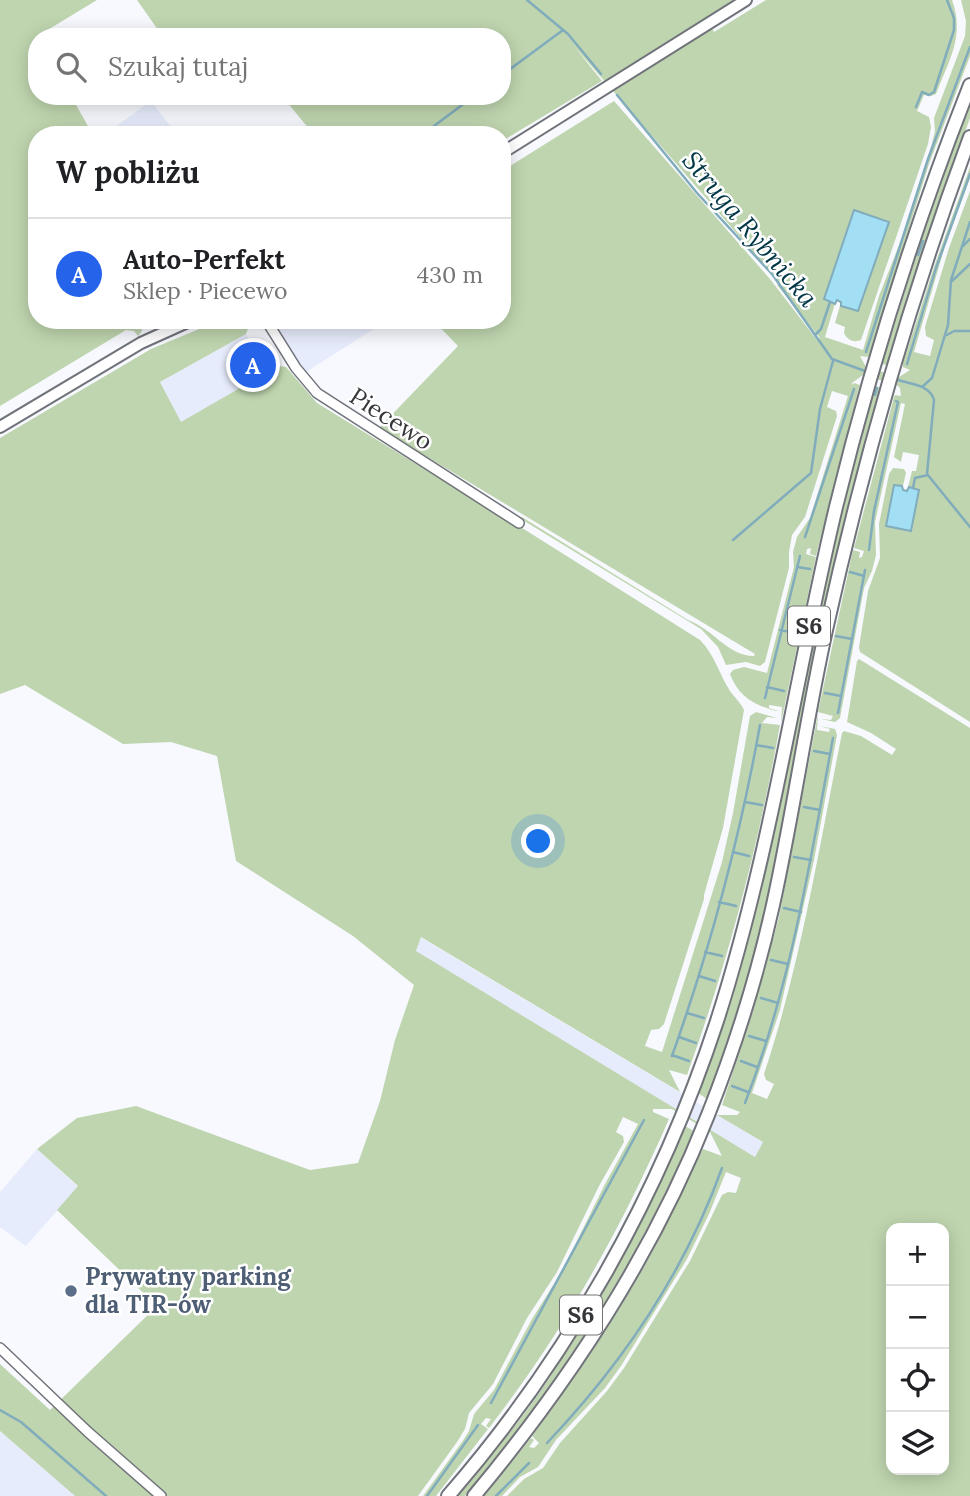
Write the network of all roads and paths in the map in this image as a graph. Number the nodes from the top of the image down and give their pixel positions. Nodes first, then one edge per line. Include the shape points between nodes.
1 (746, 0) edge
2 (970, 85) edge
3 (970, 137) edge
4 (511, 147) edge
5 (172, 329) edge
6 (272, 329) edge
7 (0, 427) edge
8 (519, 523) dead end
9 (0, 1348) edge
10 (161, 1496) edge
11 (448, 1496) edge
12 (474, 1496) edge

1 - 4 main road
2 - 11 highway, S6 via 869,384 808,629 751,901 717,1022 689,1098 648,1192 586,1307 530,1395
3 - 12 highway, S6 via 912,304 860,486 825,633 764,944 710,1111 661,1219 605,1318 545,1406
5 - 7 main road
6 - 8 street, Piecewo via 317,393
9 - 10 street

